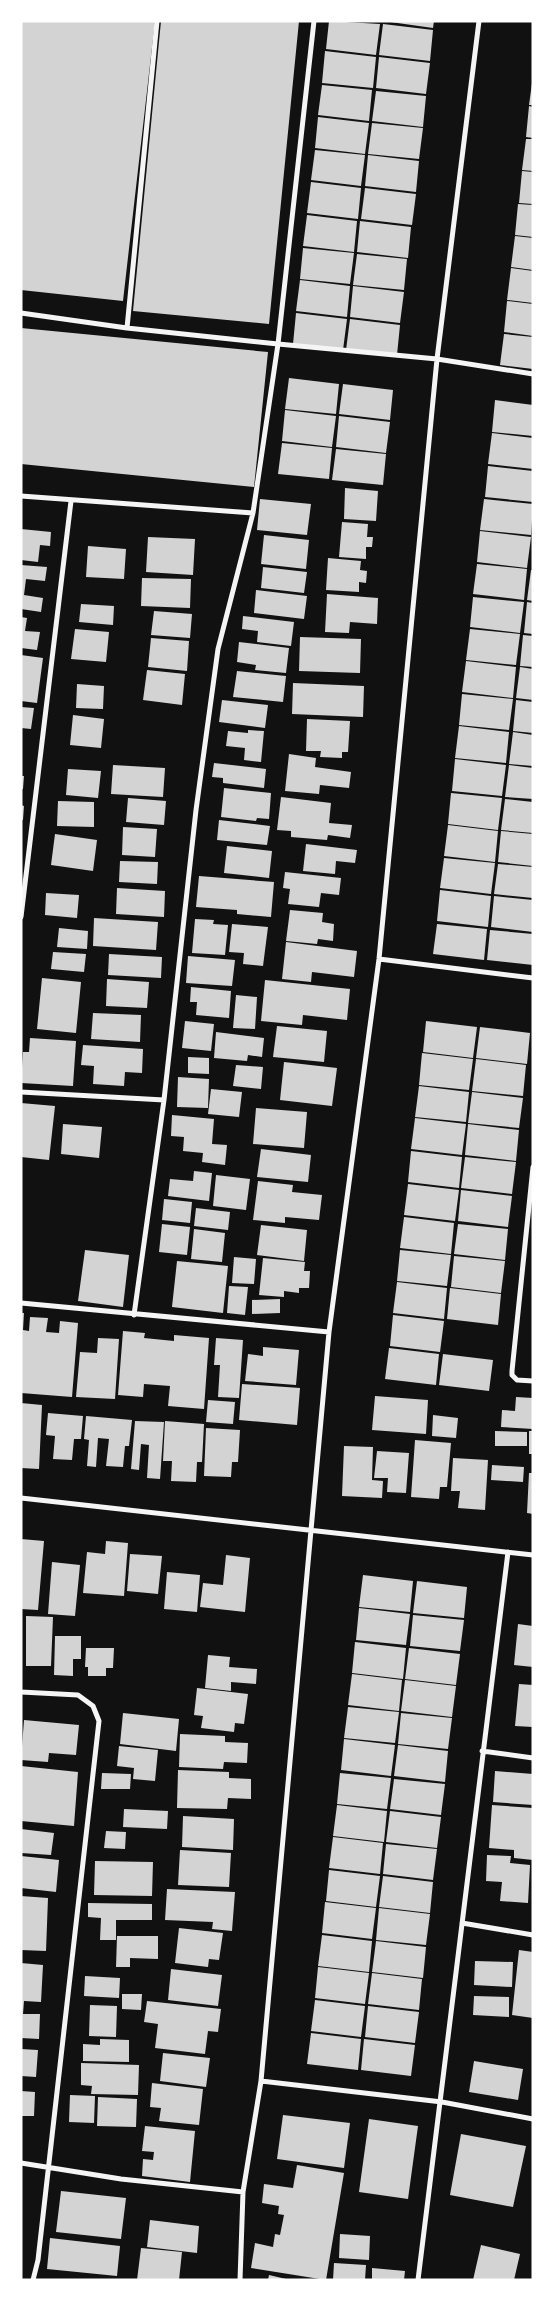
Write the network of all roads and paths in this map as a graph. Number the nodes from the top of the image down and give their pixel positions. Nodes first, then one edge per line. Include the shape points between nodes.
1 (157, 21) edge
2 (314, 21) edge
3 (479, 21) edge
4 (21, 312) edge
5 (127, 328) junction
6 (278, 344) junction
7 (437, 359) junction
8 (533, 374) edge
9 (21, 496) edge
10 (72, 501) junction
11 (253, 513) junction
12 (21, 917) edge
13 (379, 959) junction
14 (533, 978) edge
15 (21, 1092) edge
16 (164, 1100) junction
17 (533, 1167) edge
18 (21, 1304) edge
19 (134, 1315) junction
20 (329, 1332) junction
21 (533, 1382) edge
22 (21, 1498) edge
23 (312, 1530) junction
24 (508, 1552) junction
25 (533, 1555) edge
26 (21, 1692) edge
27 (482, 1750) junction
28 (533, 1758) edge
29 (462, 1924) junction
30 (533, 1935) edge
31 (261, 2081) junction
32 (442, 2102) junction
33 (533, 2119) edge
34 (21, 2163) edge
35 (48, 2166) junction
36 (243, 2192) junction
37 (32, 2280) edge
38 (240, 2280) edge
39 (418, 2280) edge

1 - 5 street
2 - 6 street
3 - 7 street
4 - 5 street
5 - 6 street
6 - 7 street
6 - 11 street
7 - 8 street
7 - 13 street
9 - 10 street
10 - 11 street
10 - 12 street
11 - 16 street via 218,649 196,810
13 - 14 street
13 - 20 street
15 - 16 street
16 - 19 street
17 - 21 street via 512,1371 517,1380
18 - 19 street
19 - 20 street
20 - 23 street
22 - 23 street
23 - 24 street
23 - 31 street
24 - 25 street
24 - 27 street
26 - 35 street via 78,1695 93,1706 99,1721
27 - 28 street
27 - 29 street
29 - 30 street
29 - 32 street
31 - 32 street
31 - 36 street
32 - 33 street
32 - 39 street
34 - 35 street
35 - 36 street via 121,2179
35 - 37 street via 38,2260
36 - 38 street

